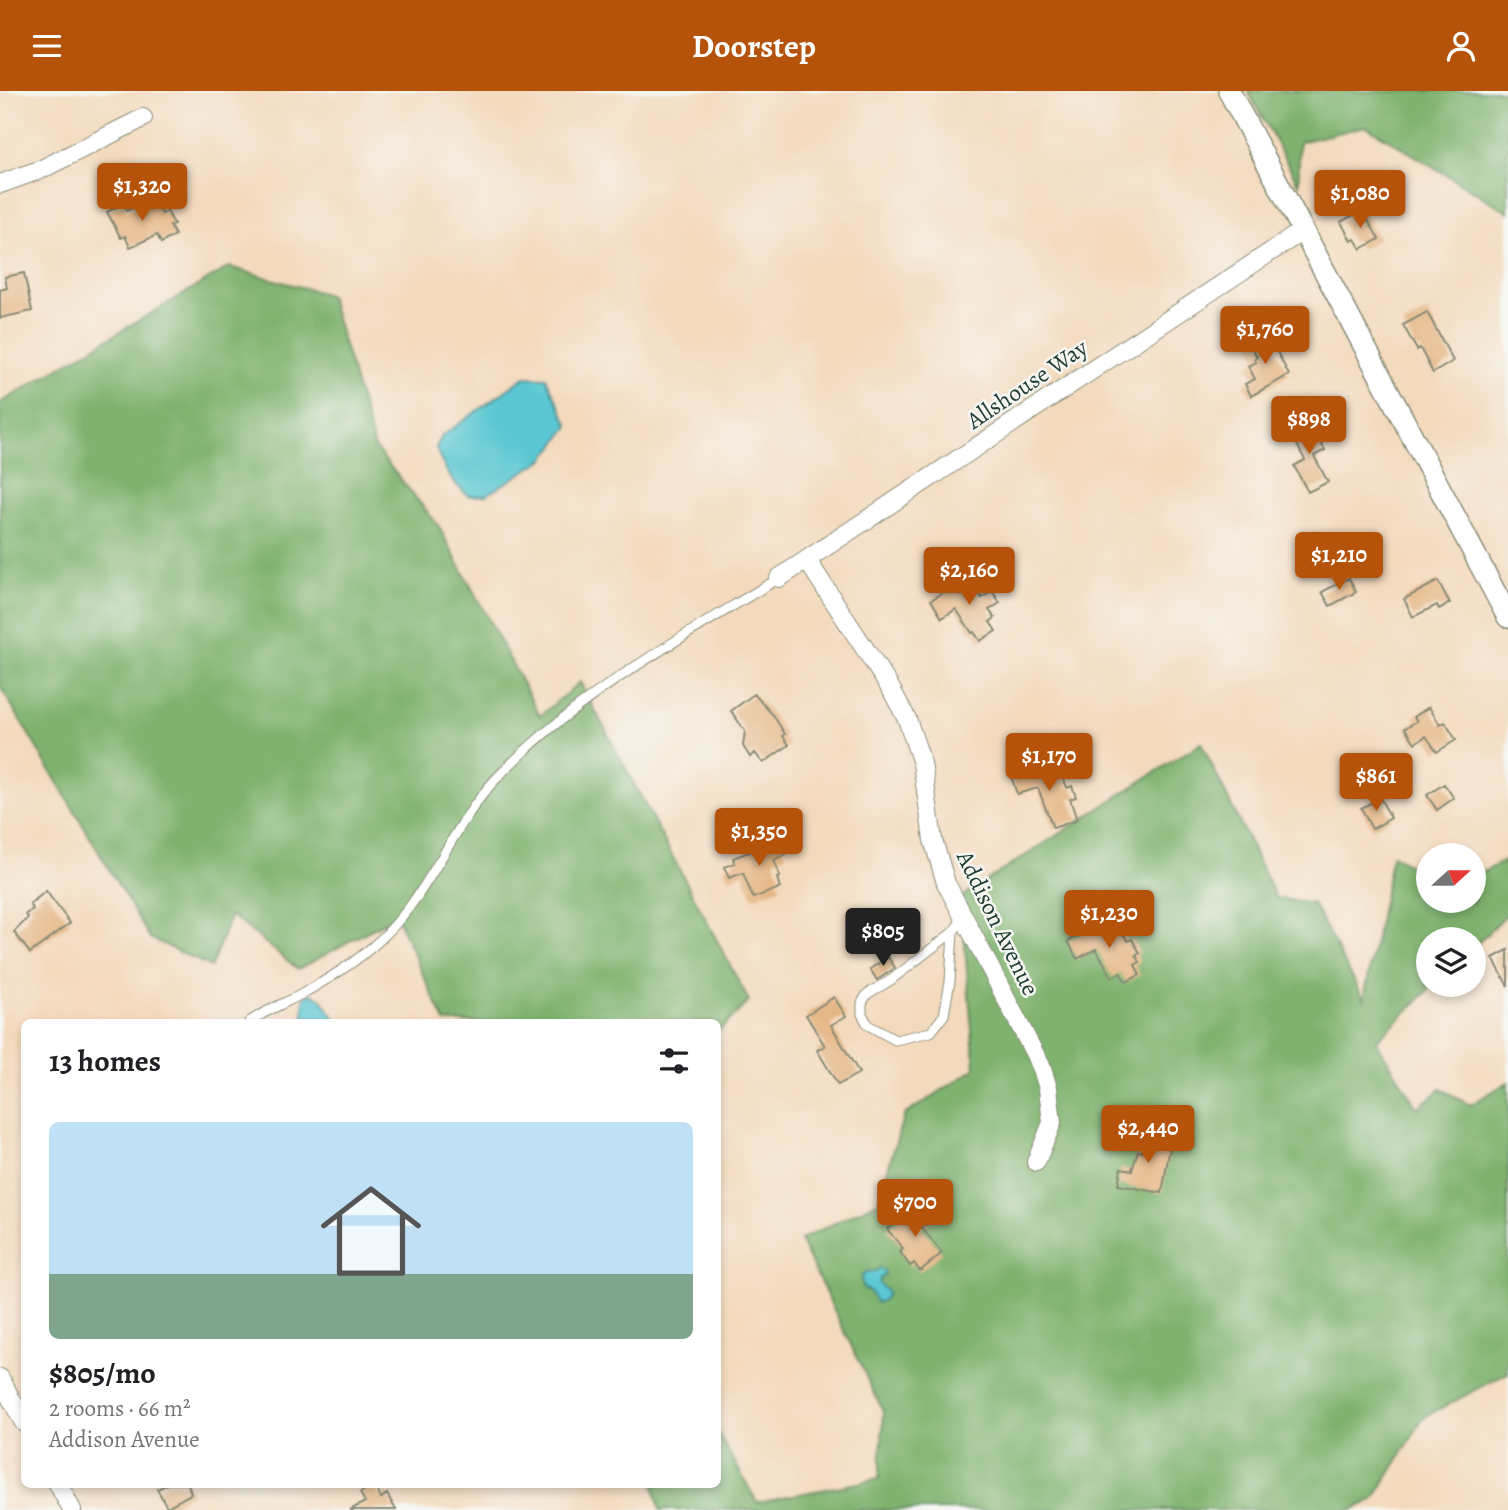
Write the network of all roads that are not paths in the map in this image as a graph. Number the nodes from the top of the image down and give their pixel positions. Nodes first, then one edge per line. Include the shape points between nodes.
1 (1229, 91) edge
2 (143, 118) dead end
3 (0, 184) edge
4 (1302, 230) junction
5 (807, 560) junction
6 (779, 578) joint
7 (1508, 617) edge
8 (964, 917) junction
9 (953, 932) junction
10 (254, 1019) edge
11 (1036, 1162) dead end
12 (0, 1378) edge
13 (21, 1417) edge
14 (60, 1488) edge
15 (72, 1510) edge

1 - 4 street
2 - 3 street via 42,169
4 - 5 street, Allshouse Way
4 - 7 street
5 - 6 street, Allshouse Way
5 - 8 street, Addison Avenue via 907,719 922,762 939,862
6 - 10 lane via 609,682 544,734 493,783 421,894 386,934 345,967
8 - 9 lane
8 - 11 street, Addison Avenue via 1048,1088 1052,1123
9 - 9 lane via 944,1015 931,1032 895,1039 867,1025 862,1014 867,994
12 - 13 street
14 - 15 street

